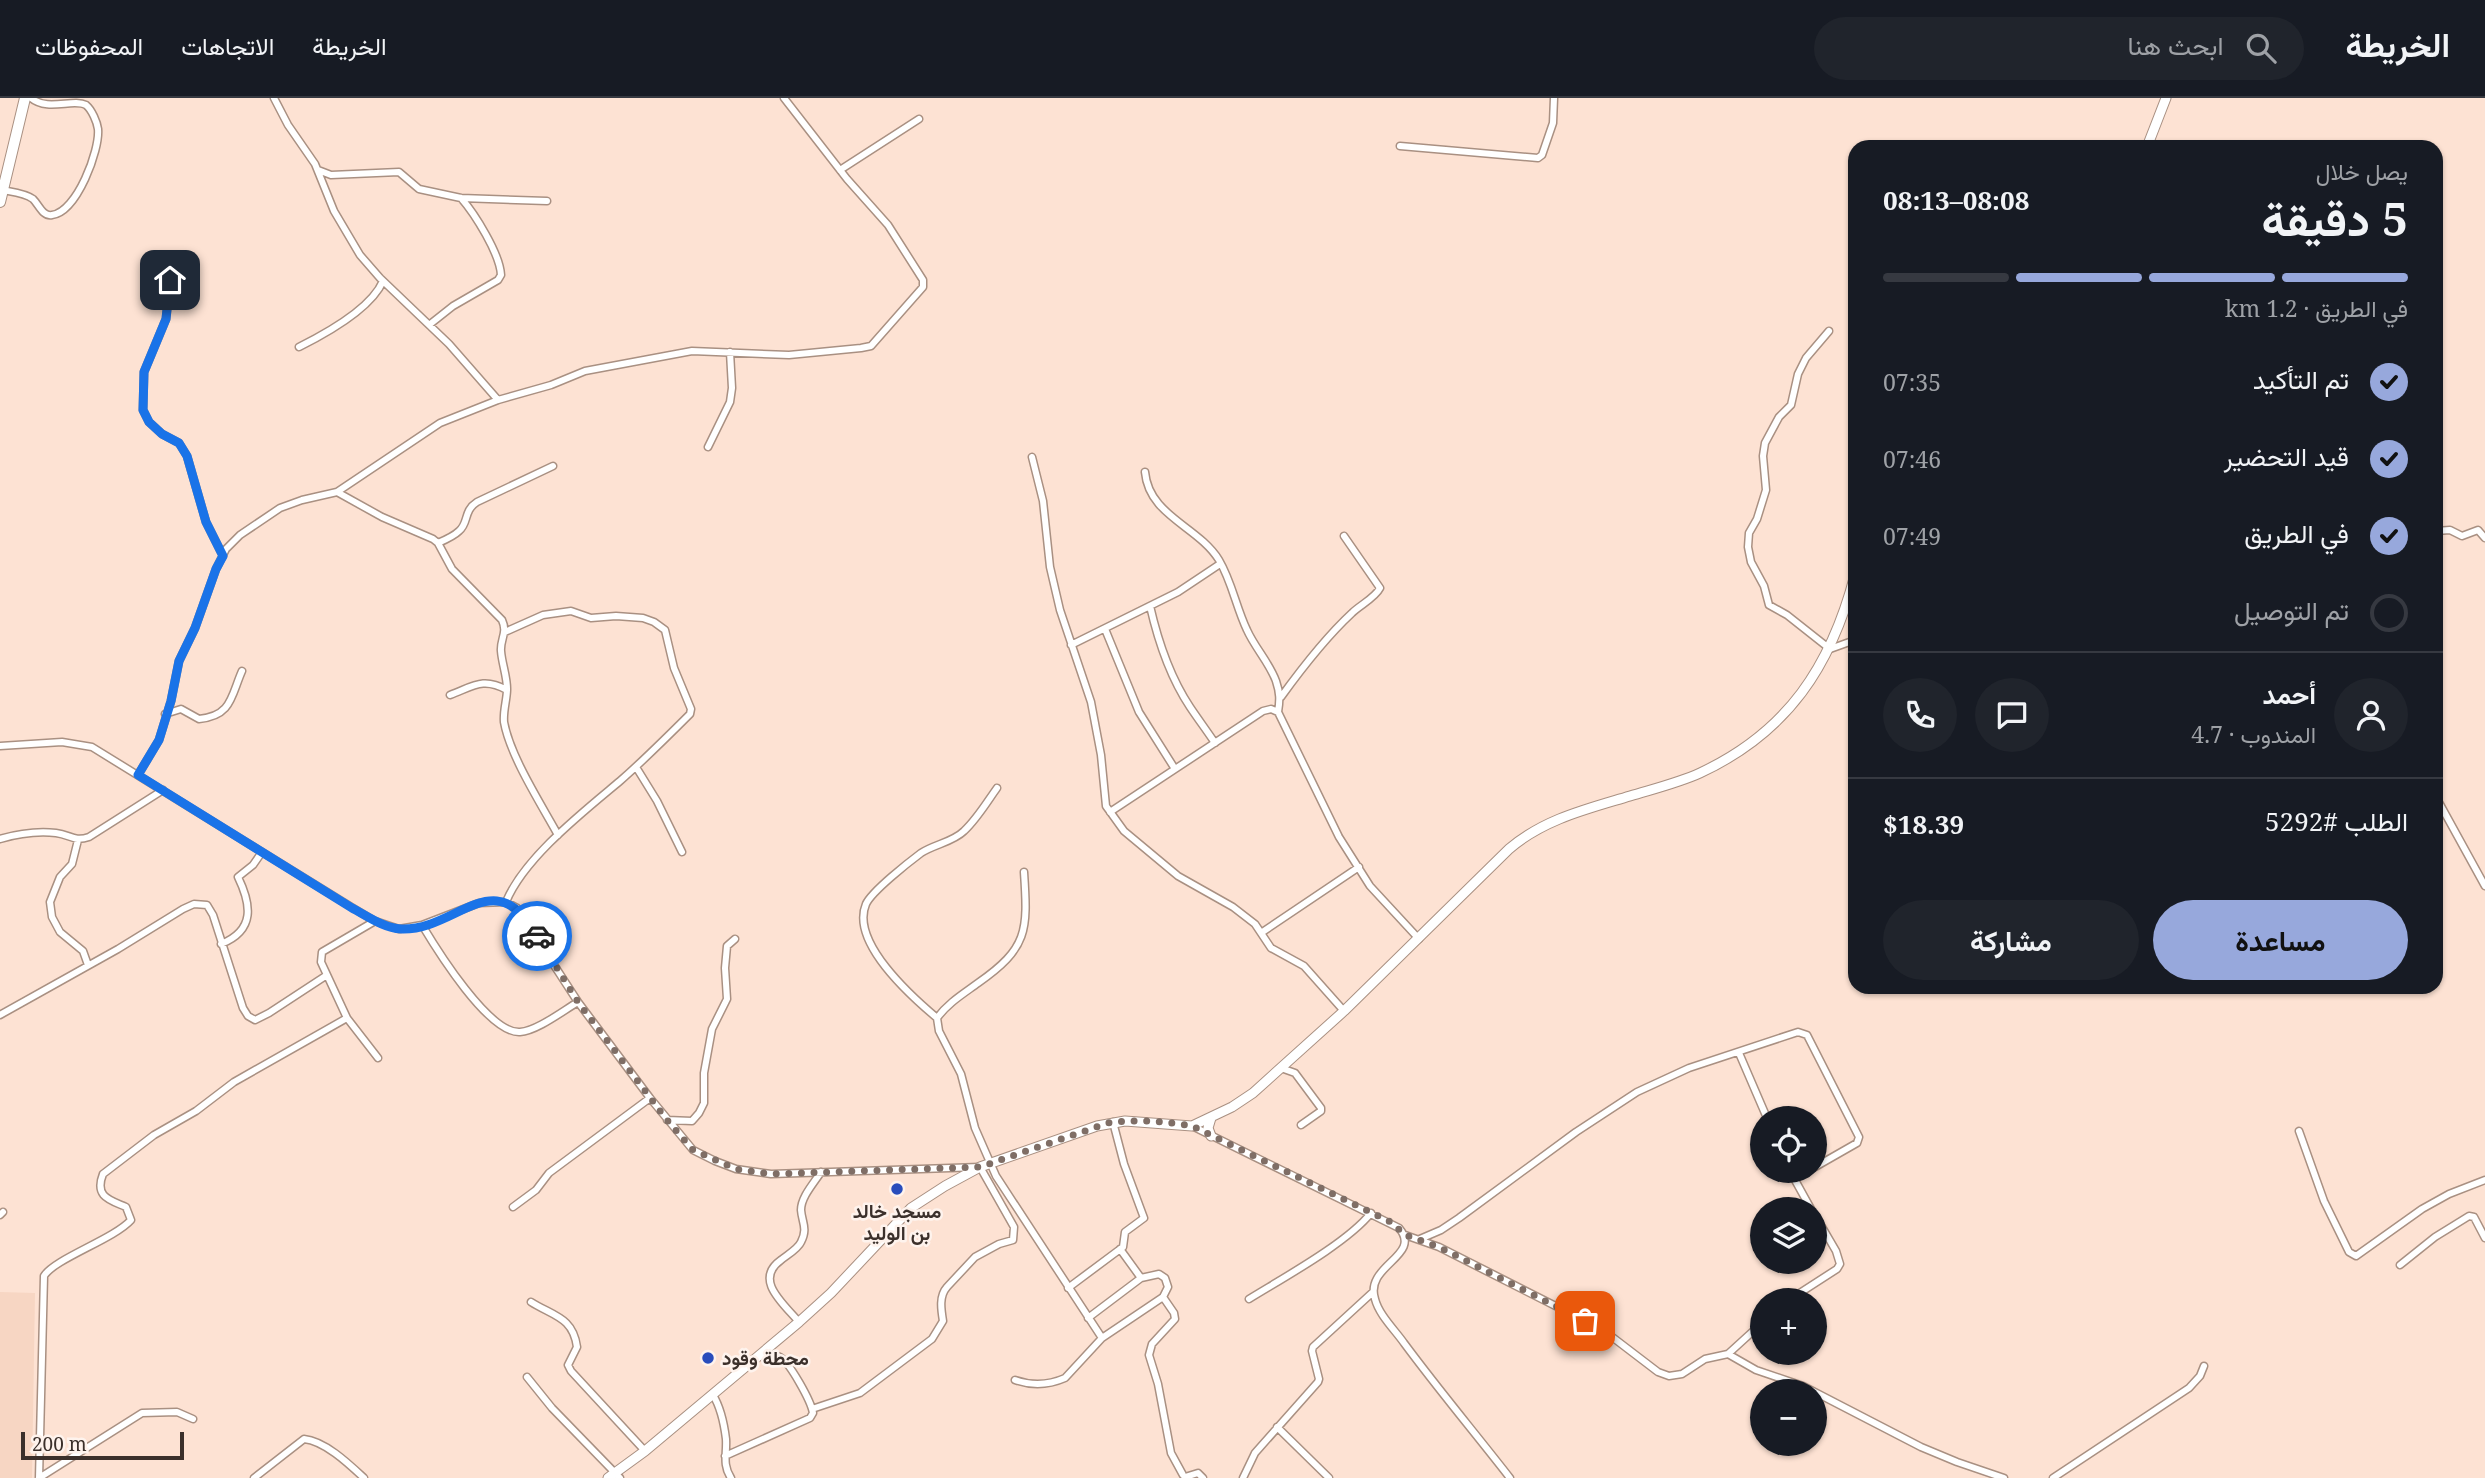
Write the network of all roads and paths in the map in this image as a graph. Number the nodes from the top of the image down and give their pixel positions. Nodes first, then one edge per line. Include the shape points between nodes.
1 (25, 98) edge
2 (30, 98) edge
3 (274, 98) edge
4 (784, 98) edge
5 (1554, 98) edge
6 (2166, 98) edge
7 (919, 118) dead end
8 (2150, 140) edge
9 (1400, 146) dead end
10 (318, 170) junction
11 (840, 170) junction
12 (2, 190) junction
13 (461, 198) junction
14 (547, 201) dead end
15 (0, 202) edge
16 (172, 264) dead end
17 (383, 281) junction
18 (429, 325) junction
19 (1829, 331) dead end
20 (299, 347) dead end
21 (730, 352) junction
22 (499, 400) junction
23 (708, 447) dead end
24 (1032, 457) dead end
25 (553, 466) dead end
26 (1145, 472) dead end
27 (337, 492) junction
28 (2443, 530) edge
29 (1344, 536) dead end
30 (2485, 538) edge
31 (438, 543) junction
32 (223, 556) junction
33 (1220, 564) junction
34 (1848, 600) edge
35 (1150, 606) junction
36 (1105, 629) junction
37 (505, 632) junction
38 (1848, 643) edge
39 (1072, 645) junction
40 (1830, 649) junction
41 (242, 671) dead end
42 (507, 691) junction
43 (450, 695) dead end
44 (1281, 697) junction
45 (1278, 712) junction
46 (165, 714) junction
47 (1215, 743) junction
48 (0, 746) edge
49 (636, 767) junction
50 (1175, 769) junction
51 (138, 775) junction
52 (997, 788) dead end
53 (163, 790) junction
54 (2443, 810) edge
55 (1110, 812) junction
56 (558, 835) junction
57 (0, 839) edge
58 (78, 840) junction
59 (262, 852) junction
60 (682, 852) dead end
61 (1359, 867) junction
62 (1024, 872) dead end
63 (2485, 886) edge
64 (506, 902) junction
65 (375, 920) junction
66 (422, 925) junction
67 (1261, 933) junction
68 (1419, 939) junction
69 (735, 940) dead end
70 (221, 944) junction
71 (88, 965) junction
72 (327, 975) junction
73 (578, 1002) junction
74 (1345, 1012) junction
75 (0, 1015) edge
76 (347, 1018) junction
77 (937, 1018) junction
78 (1739, 1053) junction
79 (378, 1058) dead end
80 (1281, 1068) junction
81 (650, 1098) junction
82 (1762, 1106) edge
83 (1211, 1118) junction
84 (667, 1120) junction
85 (1113, 1122) junction
86 (1301, 1125) dead end
87 (1192, 1126) junction
88 (2299, 1131) dead end
89 (1211, 1136) junction
90 (1827, 1160) edge
91 (990, 1164) junction
92 (980, 1167) junction
93 (821, 1172) junction
94 (2485, 1180) edge
95 (513, 1206) dead end
96 (1371, 1213) junction
97 (1405, 1235) junction
98 (1827, 1236) edge
99 (2485, 1238) edge
100 (1420, 1239) junction
101 (1120, 1249) junction
102 (2400, 1265) dead end
103 (1141, 1278) junction
104 (1068, 1288) junction
105 (1808, 1288) edge
106 (1373, 1292) junction
107 (1163, 1297) junction
108 (1248, 1298) dead end
109 (531, 1302) dead end
110 (1088, 1318) junction
111 (799, 1322) junction
112 (1750, 1334) edge
113 (1101, 1338) junction
114 (763, 1353) junction
115 (1728, 1354) junction
116 (2204, 1366) dead end
117 (527, 1377) dead end
118 (1015, 1380) dead end
119 (713, 1395) junction
120 (813, 1409) junction
121 (193, 1419) dead end
122 (1277, 1427) junction
123 (645, 1451) junction
124 (725, 1456) junction
125 (614, 1476) edge
126 (254, 1478) edge
127 (364, 1478) edge
128 (731, 1478) edge
129 (1203, 1478) edge
130 (1243, 1478) edge
131 (1329, 1478) edge
132 (1510, 1478) edge
133 (2004, 1478) edge
134 (2053, 1478) edge

1 - 12 main road
2 - 12 street via 47,104 83,102 98,128 97,142 83,185 74,200 54,215 43,212 29,196
3 - 10 street
4 - 11 street
5 - 9 street via 1553,122 1538,158
6 - 8 street
7 - 11 street
10 - 13 street via 331,175 399,172 419,189
10 - 17 street via 346,234
11 - 21 street via 888,225 919,272 923,287 871,345 789,355
12 - 15 main road
13 - 14 street
13 - 18 street via 485,235 501,275
16 - 32 street via 166,319 144,372 143,410 149,422 179,443 187,456 206,522
17 - 18 street
17 - 20 street via 354,312 323,336
18 - 22 street
19 - 40 street via 1806,358 1791,405 1774,423 1765,443 1766,489 1748,547 1769,605
21 - 22 street via 692,351 602,367
21 - 23 street via 730,402
22 - 27 street via 440,423
24 - 39 street via 1043,500 1050,567
25 - 31 street via 469,507 460,531
26 - 33 street via 1152,497
27 - 31 street
27 - 32 street via 279,508 240,535
28 - 30 street via 2462,536 2478,530
29 - 44 street via 1380,588 1351,613
31 - 37 street via 452,569 502,620
32 - 46 street via 179,661
33 - 35 street
33 - 44 street
34 - 40 street
35 - 36 street
35 - 47 street via 1175,681
36 - 39 street
36 - 50 street via 1139,712
37 - 42 street via 501,650
37 - 49 street via 543,615 572,611 591,618 643,618 665,630 691,712
38 - 40 street
39 - 55 street via 1091,702
40 - 68 street via 1783,717 1745,747 1689,778 1536,829 1509,849
41 - 46 street via 227,709 199,719 181,709
42 - 43 street via 484,682
42 - 56 street via 504,721 513,747
44 - 45 street
45 - 47 street via 1263,712
45 - 61 street via 1334,828
46 - 51 street via 159,740
47 - 50 street
48 - 51 street via 78,743
49 - 56 street
49 - 60 street
50 - 55 street
51 - 53 street
52 - 77 street via 963,832 925,850 865,906 866,928 881,962
53 - 58 street
53 - 59 street
54 - 63 street
55 - 67 street via 1124,831 1178,876 1233,907
56 - 64 street via 513,886
57 - 58 street via 47,832
58 - 71 street via 72,864 60,877 50,902 60,932 83,951
59 - 65 street
59 - 70 street via 238,877 249,902 245,922 238,934
61 - 67 street
61 - 68 street via 1380,898
62 - 77 street via 1024,934 1015,951
64 - 66 street via 480,903
64 - 73 street via 531,925
65 - 66 street via 399,929
65 - 72 street via 322,951
66 - 73 street via 457,980 508,1030 529,1030
67 - 74 street via 1278,953 1304,966
68 - 74 street
69 - 84 street via 727,946 727,999 712,1029 704,1103 692,1121
70 - 71 street via 207,905 194,904
70 - 72 street via 243,1008 255,1020
71 - 75 street
72 - 76 street
73 - 81 street
74 - 80 street
76 - 79 street
76 - 121 street via 234,1082 103,1174 100,1189 109,1201 126,1207 131,1220 44,1276 39,1478 142,1413 177,1412
77 - 91 street
78 - 82 street
78 - 90 street via 1792,1033 1807,1035 1860,1141
78 - 100 street via 1637,1091 1459,1218
80 - 83 street via 1253,1093
80 - 86 street via 1294,1073 1321,1108
81 - 84 street
81 - 95 street via 549,1173 536,1190
83 - 87 street
83 - 89 street
84 - 93 street via 693,1150 736,1169 771,1174
85 - 87 street
85 - 91 street
85 - 101 street via 1144,1218 1128,1228
87 - 89 street
88 - 94 street via 2324,1201 2356,1256 2422,1209
89 - 96 street
91 - 92 street
91 - 104 street
92 - 93 street
92 - 111 street via 911,1209
92 - 120 street via 1014,1227 1013,1240 975,1257 947,1287 940,1305 943,1321 932,1339 860,1393
93 - 111 street via 801,1208 806,1226 801,1244 772,1266 769,1278 774,1293
96 - 97 street
96 - 108 street via 1306,1263
97 - 100 street
97 - 106 street via 1406,1244 1379,1272
98 - 105 street via 1840,1264
99 - 102 street via 2469,1216
100 - 115 street via 1602,1330 1658,1372 1682,1374 1705,1359
101 - 103 street
101 - 104 street
103 - 107 street via 1159,1274 1165,1278 1168,1287
103 - 110 street
104 - 110 street
106 - 122 street via 1313,1347 1318,1382
106 - 132 street via 1380,1309
107 - 113 street
107 - 129 street via 1175,1319 1152,1344 1149,1354 1171,1453 1185,1477 1198,1473
109 - 123 street via 572,1328 577,1347 568,1365 570,1371
110 - 113 street
111 - 114 street
112 - 115 street
113 - 118 street via 1065,1378 1028,1385
114 - 119 street
114 - 120 street via 783,1359
115 - 133 street via 1756,1370 1803,1385 1921,1447
116 - 134 street via 2189,1388
117 - 125 street
119 - 123 street
119 - 124 street via 720,1407
120 - 124 street via 810,1418
122 - 130 street via 1255,1453
122 - 131 street
123 - 125 street
124 - 128 street
126 - 127 street via 296,1443 308,1439

